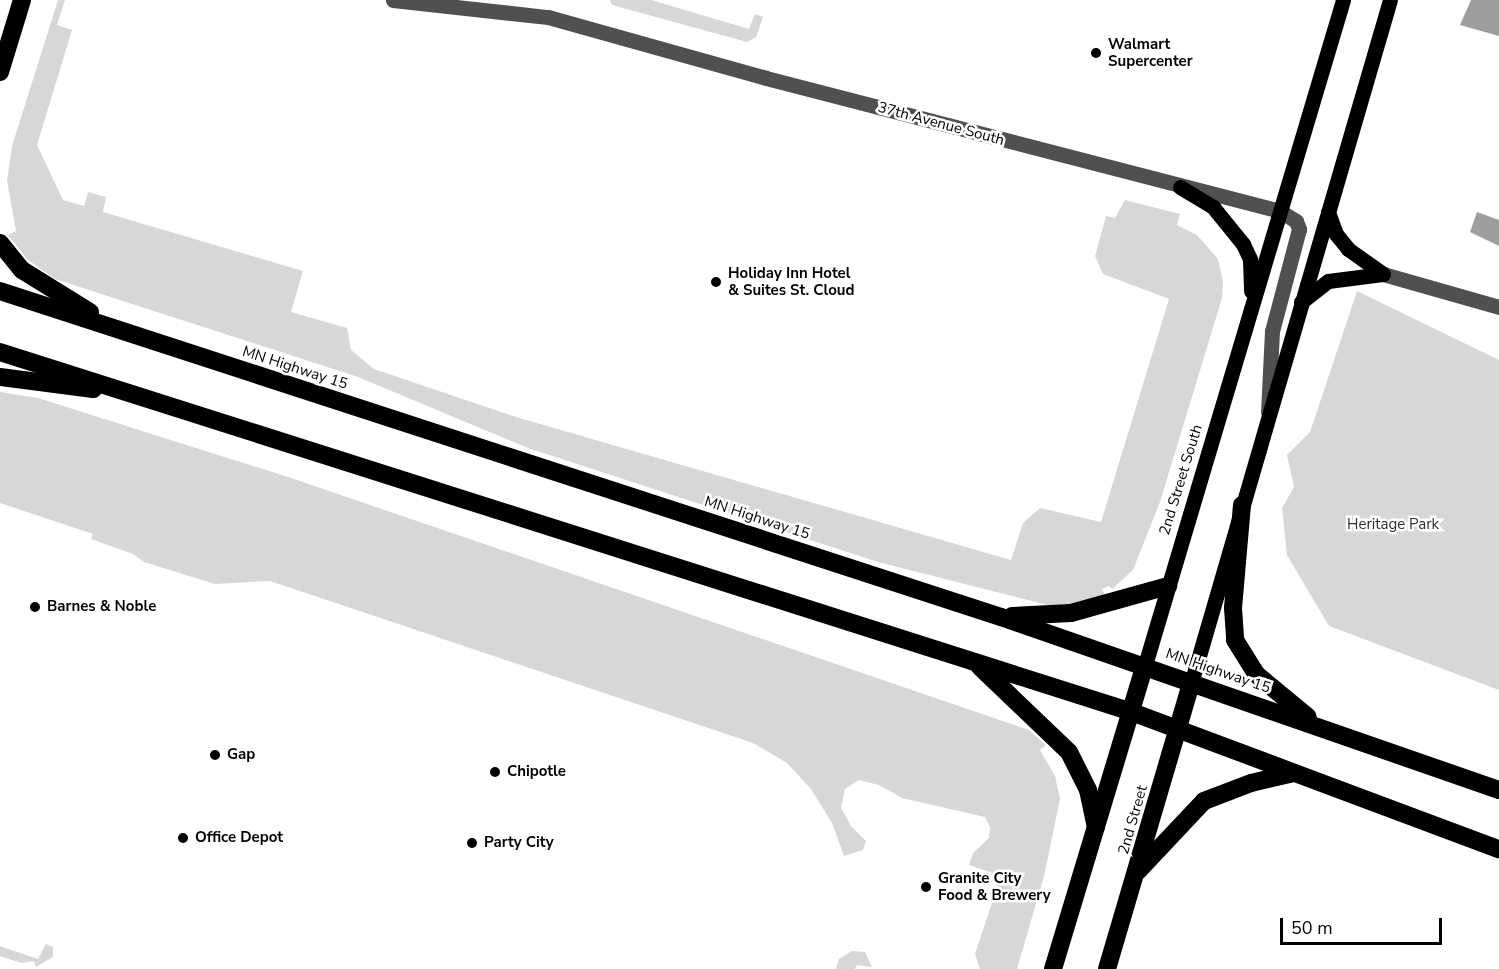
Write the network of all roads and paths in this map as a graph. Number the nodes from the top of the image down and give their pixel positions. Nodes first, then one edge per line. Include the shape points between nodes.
1 (22, 0) edge
2 (393, 0) edge
3 (1343, 0) edge
4 (1390, 0) edge
5 (1, 73) edge
6 (1180, 188) junction
7 (1280, 211) junction
8 (1328, 212) junction
9 (0, 243) edge
10 (1383, 274) junction
11 (0, 291) edge
12 (1301, 302) junction
13 (1499, 307) edge
14 (1251, 309) junction
15 (112, 326) junction
16 (0, 352) edge
17 (0, 377) edge
18 (140, 395) junction
19 (1268, 412) junction
20 (1242, 505) junction
21 (1168, 586) junction
22 (1001, 617) junction
23 (974, 662) junction
24 (1145, 665) junction
25 (1192, 680) junction
26 (1129, 711) junction
27 (1319, 725) junction
28 (1178, 728) junction
29 (1295, 773) junction
30 (1499, 790) edge
31 (1096, 828) junction
32 (1499, 849) edge
33 (1135, 875) junction
34 (1053, 969) edge
35 (1107, 969) edge

1 - 5 highway
2 - 6 street, 37th Avenue South via 548,17
3 - 7 main road, 2nd Street South
4 - 8 main road
6 - 7 street, 37th Avenue South
6 - 14 main road via 1213,207 1244,244 1250,259
7 - 14 main road, 2nd Street South
7 - 19 street via 1296,221 1299,229 1272,331
8 - 10 main road via 1336,234 1348,249
8 - 12 main road
9 - 15 highway via 22,270
10 - 12 main road via 1328,281
10 - 13 street
11 - 15 highway, MN Highway 15
12 - 19 main road
14 - 21 main road, 2nd Street South
15 - 22 highway, MN Highway 15
16 - 18 highway
17 - 18 highway
18 - 23 highway
19 - 20 main road
20 - 25 main road
20 - 27 highway via 1233,608 1235,640 1256,674
21 - 22 highway via 1071,612
21 - 24 main road, 2nd Street South
22 - 24 highway, MN Highway 15
23 - 26 highway
23 - 31 highway via 1069,752 1088,790
24 - 25 highway, MN Highway 15
24 - 26 highway, 2nd Street South
25 - 27 highway, MN Highway 15
25 - 28 highway, 2nd Street
26 - 28 highway
26 - 31 highway, 2nd Street South
27 - 30 highway, MN Highway 15
28 - 29 highway
28 - 33 highway, 2nd Street
29 - 32 highway
29 - 33 highway via 1251,783 1203,801
31 - 34 highway, 2nd Street South
33 - 35 highway, 2nd Street

